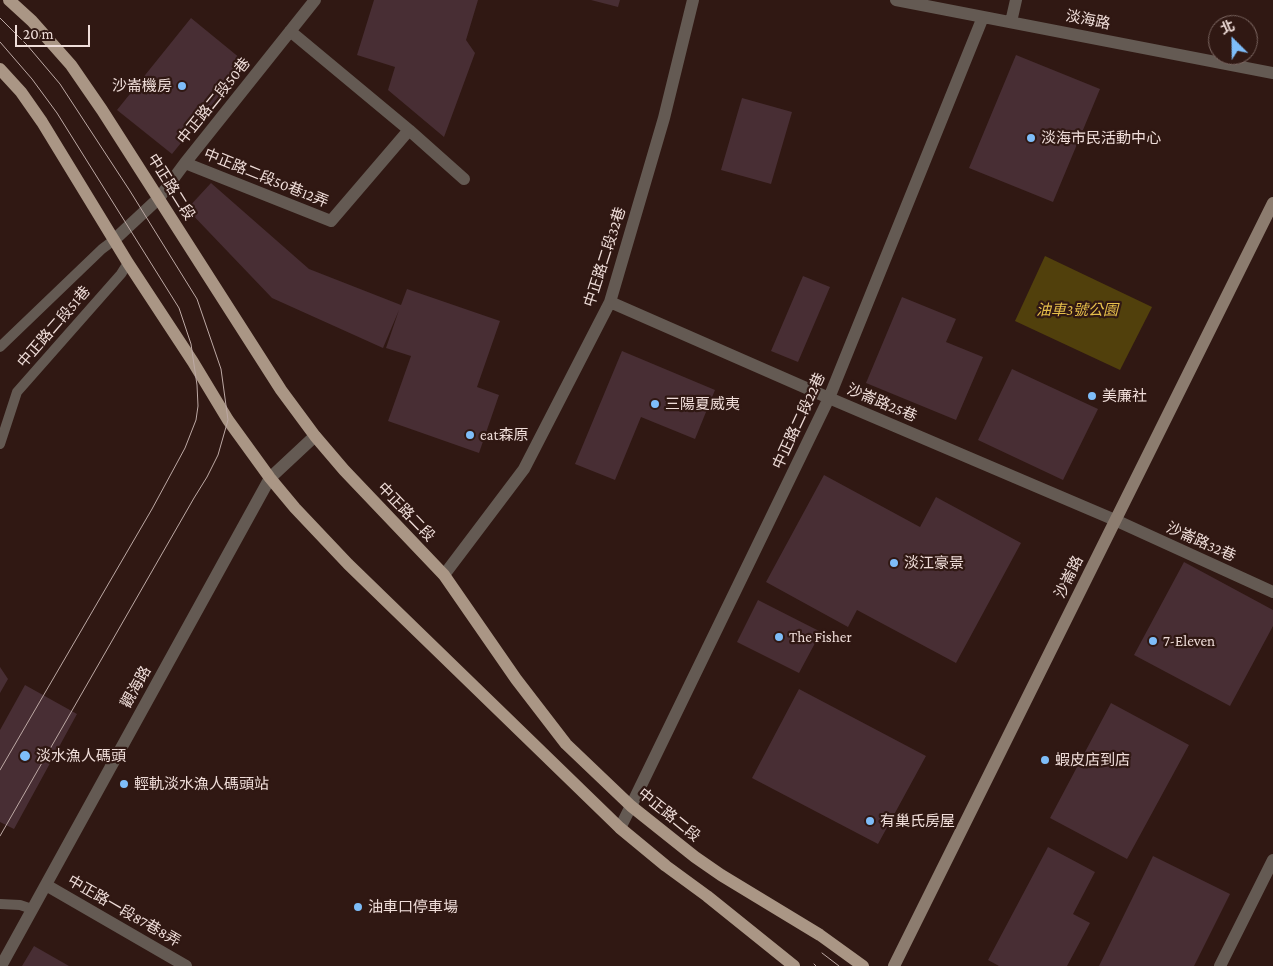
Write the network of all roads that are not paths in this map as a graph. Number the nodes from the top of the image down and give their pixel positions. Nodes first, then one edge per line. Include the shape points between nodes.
1 (9, 0) edge
2 (316, 0) edge
3 (693, 0) edge
4 (896, 0) edge
5 (1016, 0) edge
6 (983, 17) junction
7 (1012, 22) junction
8 (290, 31) junction
9 (0, 70) edge
10 (1273, 73) edge
11 (409, 130) junction
12 (186, 163) junction
13 (464, 179) dead end
14 (159, 198) junction
15 (1273, 203) edge
16 (114, 240) junction
17 (128, 262) junction
18 (610, 302) junction
19 (0, 347) edge
20 (829, 398) junction
21 (316, 436) junction
22 (0, 444) edge
23 (270, 478) junction
24 (1115, 520) junction
25 (444, 575) junction
26 (1273, 592) edge
27 (631, 806) junction
28 (620, 828) junction
29 (1273, 860) edge
30 (46, 884) junction
31 (0, 904) edge
32 (32, 909) junction
33 (1, 966) edge
34 (186, 966) edge
35 (794, 966) edge
36 (863, 966) edge
37 (894, 966) edge
38 (1220, 966) edge

1 - 14 main road, 中正路二段 via 71,64
2 - 8 street, 中正路二段50巷
3 - 18 street, 中正路二段32巷 via 664,118
4 - 6 street, 淡海路
5 - 7 street
6 - 7 street, 淡海路
6 - 20 street, 中正路二段22巷
7 - 10 street, 淡海路
8 - 11 street
8 - 12 street, 中正路二段50巷
9 - 16 main road via 42,122
11 - 12 street, 中正路二段50巷12弄 via 331,222
11 - 13 street
12 - 14 street, 中正路二段50巷
14 - 16 street, 中正路二段50巷
14 - 21 main road, 中正路二段 via 281,390
15 - 24 street, 沙崙路
16 - 17 main road
16 - 19 lane
17 - 22 lane, 中正路二段51巷 via 17,392
17 - 23 main road via 228,420
18 - 20 street, 沙崙路25巷
18 - 25 street, 中正路二段32巷 via 524,469
20 - 24 street, 沙崙路25巷
20 - 27 street, 中正路二段22巷
21 - 23 street, 觀海路
21 - 25 main road, 中正路二段
23 - 28 main road via 348,564
23 - 30 street, 觀海路
24 - 26 street, 沙崙路32巷
24 - 37 street, 沙崙路
25 - 27 main road, 中正路二段 via 566,744
27 - 28 street, 中正路二段22巷
27 - 36 main road, 中正路二段 via 721,875 820,935
28 - 35 main road
29 - 38 street
30 - 32 street, 觀海路
30 - 34 street, 中正路一段87巷8弄
31 - 32 lane
32 - 33 street, 觀海路

